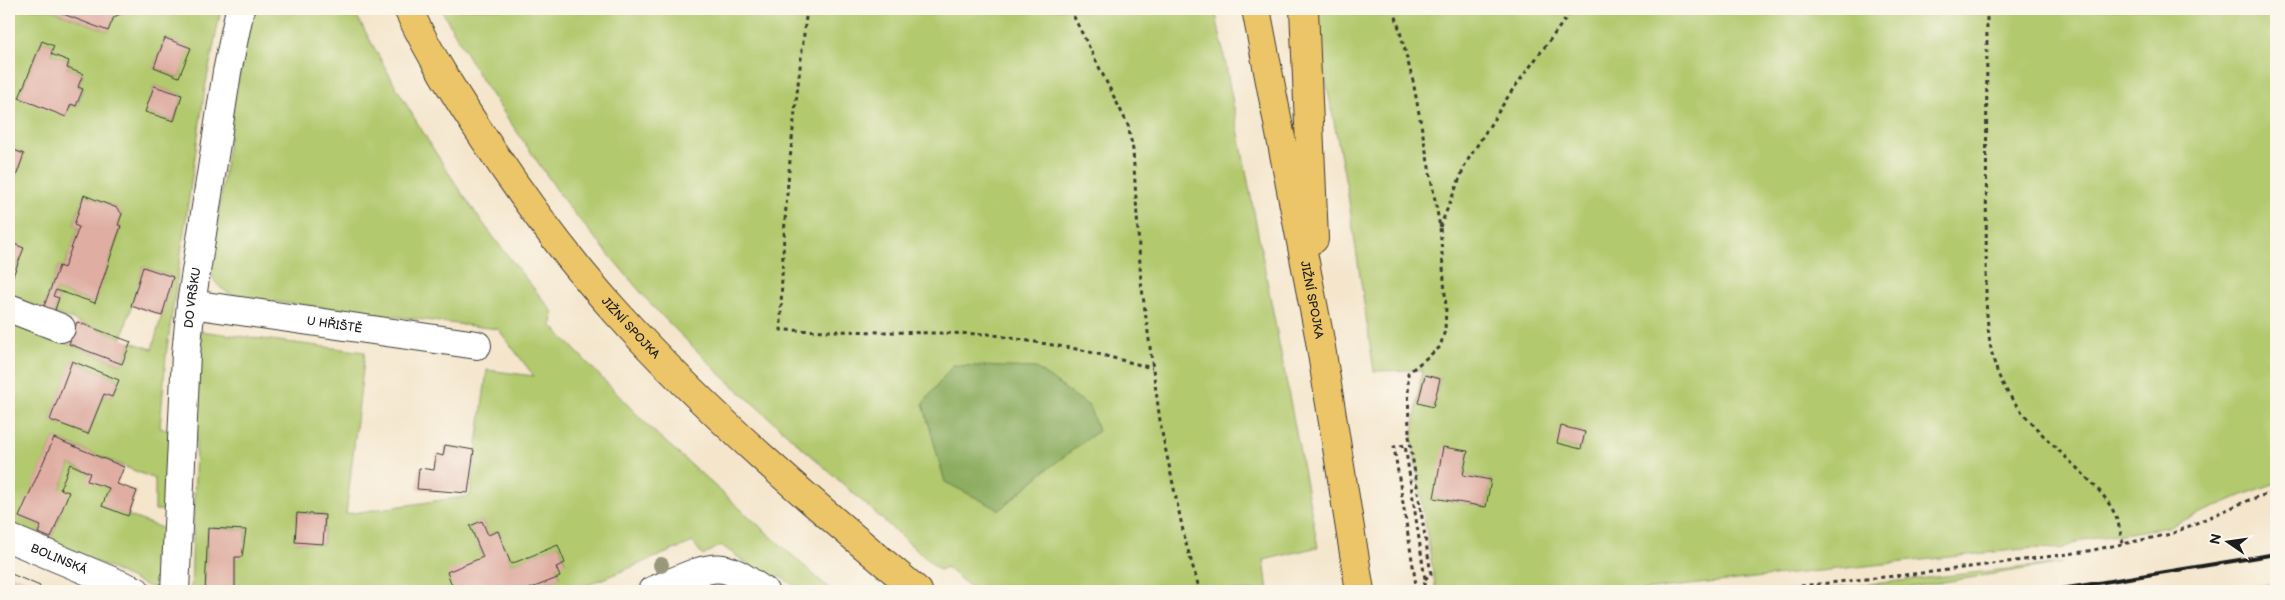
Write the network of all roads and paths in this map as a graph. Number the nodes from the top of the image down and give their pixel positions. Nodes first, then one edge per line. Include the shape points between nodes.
1 (240, 9) edge
2 (408, 9) edge
3 (807, 9) edge
4 (1070, 9) edge
5 (1256, 9) edge
6 (1304, 9) edge
7 (1394, 9) edge
8 (1573, 9) edge
9 (1987, 9) edge
10 (1440, 227) junction
11 (191, 304) junction
12 (9, 308) edge
13 (61, 328) dead end
14 (1318, 335) junction
15 (477, 345) dead end
16 (1152, 368) junction
17 (2276, 491) edge
18 (9, 538) edge
19 (2123, 543) junction
20 (1425, 579) junction
21 (1359, 586) edge
22 (914, 588) edge
23 (136, 591) edge
24 (176, 591) edge
25 (652, 591) edge
26 (764, 591) edge
27 (1200, 591) edge
28 (1417, 591) edge
29 (1423, 591) edge
30 (1753, 591) edge

1 - 11 street, DO VRŠKU via 227,72
2 - 22 highway, JIŽNÍ SPOJKA via 459,101 508,176 561,247 616,312 739,436
3 - 16 path via 793,125 781,276 781,330 988,334 1082,350
4 - 16 path via 1128,125 1134,150 1140,281
5 - 14 highway, JIŽNÍ SPOJKA
6 - 14 highway
7 - 10 path via 1413,81
8 - 10 path via 1511,92 1466,163
9 - 19 path via 1986,301 1990,349 2000,378 2014,400 2112,507
10 - 20 path via 1445,330 1440,347 1408,373 1409,436 1431,574
11 - 15 street, U HŘIŠTĚ
11 - 24 street, DO VRŠKU
12 - 13 street
14 - 21 highway, JIŽNÍ SPOJKA
16 - 27 path via 1160,428
17 - 19 path via 2172,534
18 - 23 street, BOLINSKÁ
19 - 30 path via 2082,552 1932,572
20 - 28 path via 1405,445 1394,447
20 - 29 path
25 - 26 street via 709,569 722,568

